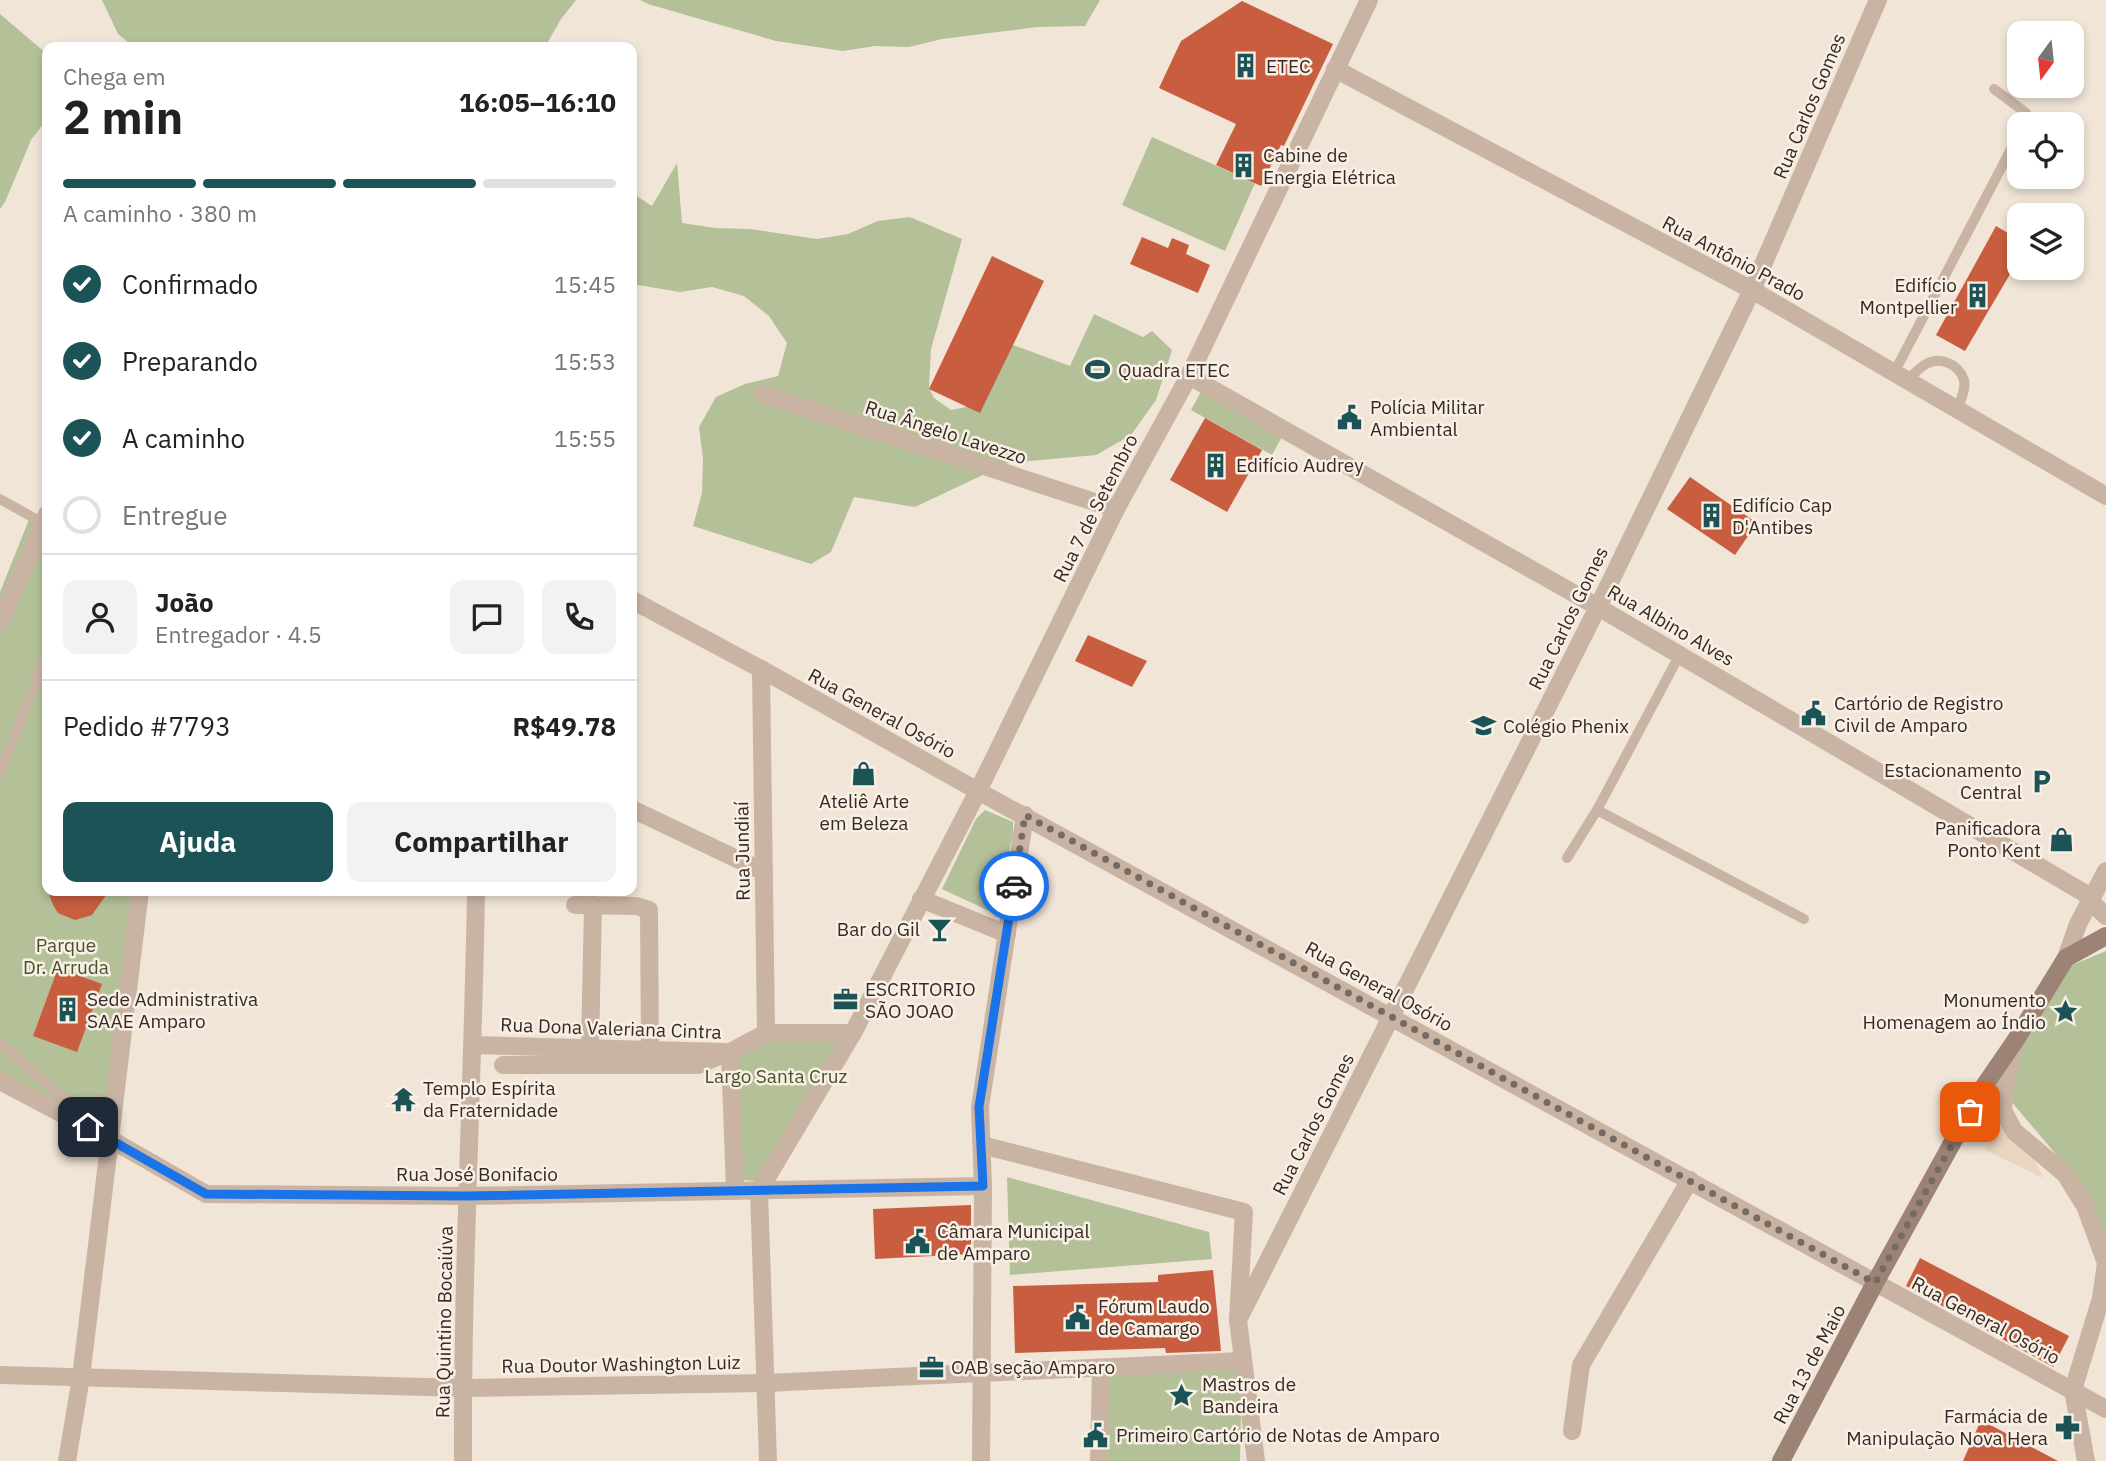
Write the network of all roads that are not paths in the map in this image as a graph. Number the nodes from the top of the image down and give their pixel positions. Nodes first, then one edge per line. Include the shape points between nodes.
1 (1356, 0) edge
2 (1368, 0) edge
3 (1878, 0) edge
4 (1356, 25) junction
5 (1335, 69) junction
6 (1994, 89) dead end
7 (2025, 112) edge
8 (2007, 159) edge
9 (1752, 290) junction
10 (1902, 375) junction
11 (1189, 376) junction
12 (763, 394) dead end
13 (1958, 408) junction
14 (2106, 496) edge
15 (0, 499) edge
16 (1116, 509) junction
17 (42, 519) edge
18 (42, 530) edge
19 (637, 603) edge
20 (1598, 607) junction
21 (0, 623) edge
22 (1680, 654) junction
23 (42, 666) edge
24 (761, 669) junction
25 (0, 773) edge
26 (978, 791) junction
27 (1597, 810) junction
28 (637, 811) edge
29 (1025, 815) junction
30 (1567, 859) dead end
31 (2106, 871) edge
32 (764, 872) junction
33 (139, 896) edge
34 (476, 896) edge
35 (2091, 897) junction
36 (921, 899) junction
37 (2106, 916) edge
38 (1804, 919) dead end
39 (1007, 934) junction
40 (2106, 936) edge
41 (2066, 958) junction
42 (1391, 1017) junction
43 (766, 1033) junction
44 (853, 1033) junction
45 (2017, 1038) junction
46 (0, 1043) edge
47 (474, 1045) junction
48 (590, 1048) junction
49 (650, 1049) junction
50 (730, 1052) junction
51 (503, 1065) dead end
52 (0, 1081) edge
53 (110, 1139) junction
54 (982, 1145) junction
55 (1690, 1180) junction
56 (983, 1186) junction
57 (735, 1191) junction
58 (759, 1191) junction
59 (467, 1196) junction
60 (1875, 1283) junction
61 (1238, 1320) junction
62 (1242, 1361) junction
63 (1101, 1368) junction
64 (0, 1375) edge
65 (981, 1375) junction
66 (81, 1377) junction
67 (766, 1383) junction
68 (463, 1388) junction
69 (2073, 1390) junction
70 (2106, 1409) edge
71 (1572, 1431) dead end
72 (1255, 1460) edge
73 (67, 1461) edge
74 (463, 1461) edge
75 (768, 1461) edge
76 (981, 1461) edge
77 (1099, 1461) edge
78 (1781, 1461) edge
79 (2086, 1461) edge

1 - 4 street
2 - 4 street, Rua 7 de Setembro
3 - 9 street, Rua Carlos Gomes
4 - 5 street, Rua 7 de Setembro
5 - 9 street, Rua Antônio Prado
5 - 11 street, Rua 7 de Setembro
6 - 7 lane
8 - 10 lane
9 - 10 street, Rua Antônio Prado
9 - 20 street, Rua Carlos Gomes
10 - 13 street, Rua Antônio Prado
10 - 13 lane via 1941,360 1955,366 1964,378
11 - 16 street, Rua 7 de Setembro
11 - 20 street, Rua Albino Alves
12 - 16 street, Rua Ângelo Lavezzo
13 - 14 street, Rua Antônio Prado
15 - 17 lane
16 - 26 street, Rua 7 de Setembro
18 - 21 street
19 - 24 street, Rua General Osório
20 - 22 street, Rua Albino Alves
20 - 42 street, Rua Carlos Gomes
22 - 27 lane
22 - 35 street, Rua Albino Alves
23 - 25 lane
24 - 26 street, Rua General Osório
24 - 32 street, Rua Jundiaí
26 - 29 street, Rua General Osório
26 - 36 street, Rua 7 de Setembro
27 - 30 lane
27 - 38 lane
28 - 32 street
29 - 39 street
29 - 42 street, Rua General Osório
31 - 35 street
32 - 43 street, Rua Jundiaí
33 - 53 street
34 - 47 street, Rua Quintino Bocaiúva
35 - 37 street
35 - 41 street
36 - 39 street
36 - 44 street, Rua 7 de Setembro
39 - 54 street via 979,1107
40 - 41 street
41 - 45 street, Rua 13 de Maio
42 - 55 street, Rua General Osório
42 - 61 street, Rua Carlos Gomes
43 - 44 street
43 - 50 street
44 - 58 street
45 - 60 street, Rua 13 de Maio via 1982,1089
45 - 69 street via 2003,1110 2014,1131 2065,1174 2085,1206 2106,1262 2101,1298
46 - 53 lane
47 - 48 street, Rua Dona Valeriana Cintra
47 - 59 street, Rua Quintino Bocaiúva
48 - 49 street, Rua Dona Valeriana Cintra
48 - 49 street via 584,905 649,910
49 - 50 street, Rua Dona Valeriana Cintra
50 - 51 street, Rua Dona Valeriana Cintra via 698,1065
50 - 57 street
52 - 53 street, Rua José Bonifacio
53 - 59 street, Rua José Bonifacio via 206,1194
53 - 66 street
54 - 56 street
54 - 61 street via 1244,1212
55 - 60 street, Rua General Osório
55 - 71 street via 1581,1365
56 - 58 street, Rua José Bonifacio
56 - 65 street
57 - 58 street, Rua José Bonifacio
57 - 59 street, Rua José Bonifacio
58 - 67 street
59 - 68 street, Rua Quintino Bocaiúva
60 - 69 street, Rua General Osório
60 - 78 street, Rua 13 de Maio
61 - 62 street
62 - 63 street, Rua Doutor Washington Luiz
62 - 72 street
63 - 65 street, Rua Doutor Washington Luiz
63 - 77 street
64 - 66 street, Rua Doutor Washington Luiz
65 - 67 street, Rua Doutor Washington Luiz
65 - 76 street
66 - 68 street, Rua Doutor Washington Luiz
66 - 73 street
67 - 68 street, Rua Doutor Washington Luiz
67 - 75 street
68 - 74 street, Rua Quintino Bocaiúva
69 - 70 street, Rua General Osório
69 - 79 street

